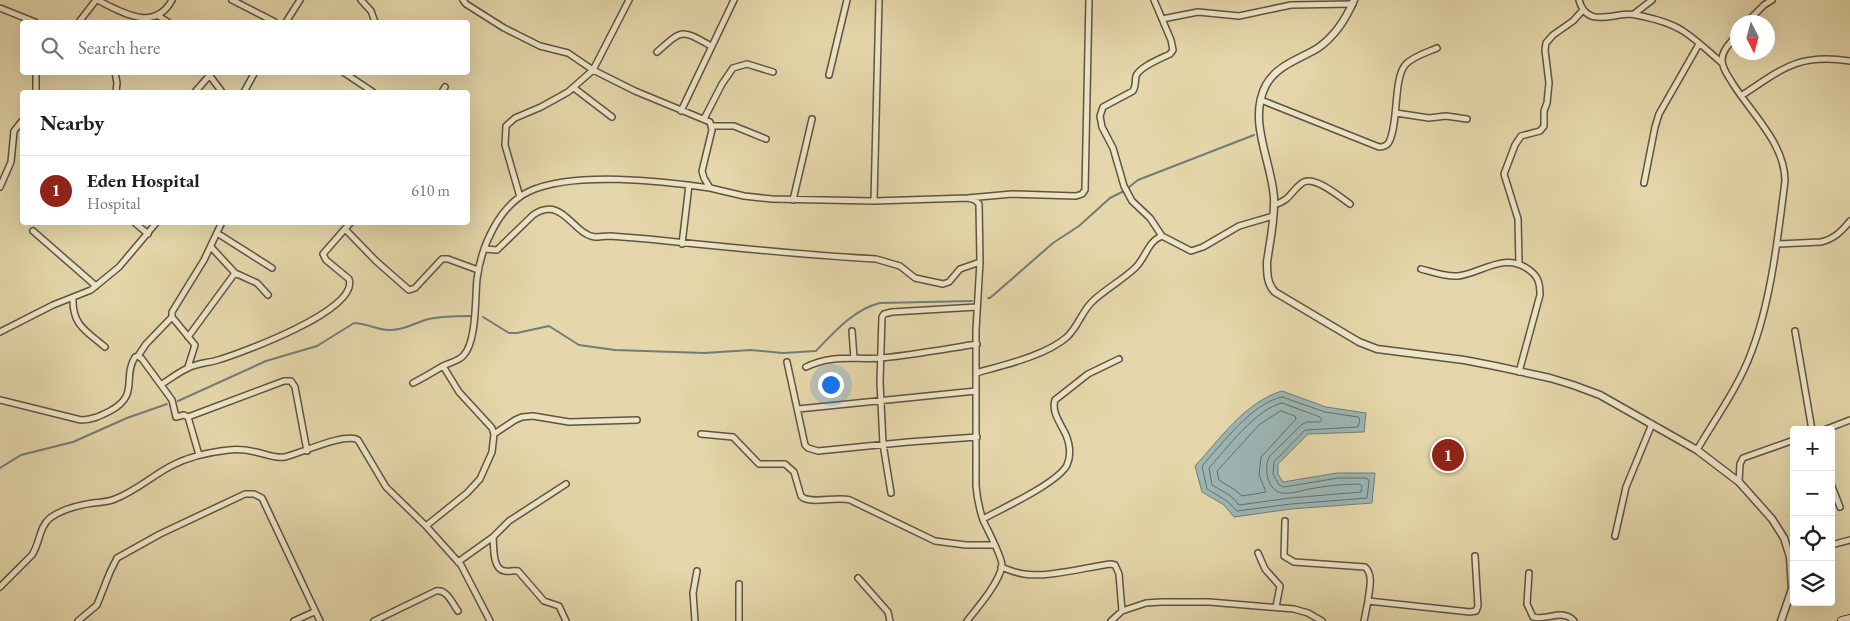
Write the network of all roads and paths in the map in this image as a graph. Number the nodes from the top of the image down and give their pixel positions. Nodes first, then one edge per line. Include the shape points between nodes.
1 (97, 0) edge
2 (172, 0) edge
3 (232, 0) edge
4 (300, 0) edge
5 (361, 0) edge
6 (463, 0) edge
7 (630, 0) edge
8 (734, 0) edge
9 (847, 0) edge
10 (879, 0) edge
11 (1089, 0) edge
12 (1154, 0) edge
13 (1579, 0) edge
14 (1652, 0) edge
15 (1772, 0) edge
16 (1354, 2) edge
17 (0, 8) edge
18 (1583, 10) junction
19 (1634, 14) junction
20 (157, 15) junction
21 (1754, 15) edge
22 (1162, 19) junction
23 (30, 20) edge
24 (81, 20) edge
25 (134, 20) edge
26 (165, 20) edge
27 (271, 20) edge
28 (287, 20) edge
29 (375, 20) edge
30 (1699, 44) junction
31 (1730, 44) edge
32 (711, 46) junction
33 (1437, 48) dead end
34 (657, 52) dead end
35 (1850, 61) edge
36 (1722, 63) junction
37 (593, 70) junction
38 (773, 72) dead end
39 (36, 75) edge
40 (116, 75) edge
41 (207, 75) edge
42 (209, 75) edge
43 (252, 75) edge
44 (348, 75) edge
45 (829, 75) dead end
46 (574, 88) junction
47 (36, 90) edge
48 (116, 90) edge
49 (196, 90) edge
50 (220, 90) edge
51 (245, 90) edge
52 (370, 90) edge
53 (1741, 96) junction
54 (1261, 100) junction
55 (681, 111) junction
56 (1396, 113) junction
57 (612, 117) dead end
58 (704, 119) junction
59 (812, 119) dead end
60 (1467, 119) dead end
61 (20, 124) edge
62 (712, 126) junction
63 (766, 139) dead end
64 (0, 171) edge
65 (7, 172) junction
66 (1644, 183) dead end
67 (690, 185) junction
68 (0, 188) edge
69 (710, 188) junction
70 (520, 197) junction
71 (968, 198) junction
72 (793, 200) junction
73 (874, 201) junction
74 (1350, 204) dead end
75 (1274, 205) junction
76 (1273, 216) junction
77 (1850, 221) edge
78 (138, 225) edge
79 (155, 225) edge
80 (221, 225) edge
81 (350, 225) edge
82 (33, 231) dead end
83 (217, 233) junction
84 (349, 233) junction
85 (148, 234) junction
86 (1162, 236) junction
87 (682, 244) junction
88 (1776, 244) junction
89 (211, 248) junction
90 (485, 249) junction
91 (980, 262) junction
92 (1519, 263) junction
93 (272, 268) dead end
94 (1420, 268) dead end
95 (478, 270) junction
96 (235, 273) junction
97 (96, 286) junction
98 (268, 295) dead end
99 (73, 298) junction
100 (977, 306) junction
101 (172, 317) junction
102 (852, 331) dead end
103 (1795, 331) dead end
104 (0, 332) edge
105 (188, 337) junction
106 (976, 344) junction
107 (105, 347) dead end
108 (138, 356) junction
109 (854, 358) junction
110 (881, 358) junction
111 (1119, 359) dead end
112 (787, 362) dead end
113 (443, 366) junction
114 (188, 367) junction
115 (806, 367) dead end
116 (976, 372) junction
117 (1519, 372) junction
118 (413, 383) dead end
119 (162, 384) junction
120 (976, 391) junction
121 (0, 400) edge
122 (882, 400) junction
123 (798, 409) junction
124 (188, 417) junction
125 (637, 420) dead end
126 (1850, 420) edge
127 (1652, 424) junction
128 (1811, 426) edge
129 (1834, 426) edge
130 (494, 434) junction
131 (701, 434) dead end
132 (977, 437) junction
133 (1790, 441) edge
134 (882, 444) junction
135 (1697, 450) junction
136 (307, 451) junction
137 (199, 455) junction
138 (1739, 482) junction
139 (566, 484) dead end
140 (891, 493) dead end
141 (1835, 494) edge
142 (1840, 507) dead end
143 (983, 519) junction
144 (1285, 521) dead end
145 (426, 526) junction
146 (1615, 536) dead end
147 (493, 537) junction
148 (1850, 540) edge
149 (1835, 544) edge
150 (993, 545) junction
151 (1790, 552) edge
152 (1258, 553) dead end
153 (1475, 556) dead end
154 (1792, 561) edge
155 (458, 562) junction
156 (1002, 567) junction
157 (697, 571) dead end
158 (1529, 574) dead end
159 (858, 578) dead end
160 (739, 584) dead end
161 (0, 587) edge
162 (1368, 601) junction
163 (1276, 607) junction
164 (458, 611) dead end
165 (1122, 611) junction
166 (314, 612) junction
167 (1850, 619) edge
168 (78, 621) edge
169 (294, 621) edge
170 (320, 621) edge
171 (374, 621) edge
172 (490, 621) edge
173 (566, 621) edge
174 (695, 621) edge
175 (739, 621) edge
176 (890, 621) edge
177 (967, 621) edge
178 (1111, 621) edge
179 (1322, 621) edge
180 (1364, 621) edge
181 (1574, 621) edge
182 (1781, 621) edge
183 (1842, 621) edge

1 - 24 street
1 - 25 street
2 - 20 street via 166,10
3 - 27 street
4 - 28 street
5 - 29 street
6 - 37 street via 502,26 546,48 568,53
7 - 37 street
8 - 32 street
9 - 45 street
10 - 73 street
11 - 71 street via 1085,190 1076,196 1012,194
12 - 22 street
13 - 18 street
14 - 19 street
15 - 21 street
16 - 22 street via 1291,5 1239,16 1198,12
16 - 54 street via 1328,40 1292,61 1270,79
17 - 23 street
18 - 19 street via 1600,18
18 - 92 street via 1546,43 1549,83 1544,126 1540,131 1521,136 1505,168 1518,219
19 - 30 street via 1669,24
20 - 25 street
20 - 26 street
22 - 86 street via 1173,46 1170,54 1141,69 1136,76 1135,89 1108,104 1101,111 1100,121 1113,148 1127,193
30 - 36 street
30 - 66 street via 1659,114
31 - 36 street
32 - 34 street via 683,33
32 - 55 street
33 - 56 street via 1409,61 1404,67
35 - 53 street via 1815,59 1794,63
36 - 53 street
37 - 46 street
37 - 55 street
38 - 58 street via 747,64 733,68
39 - 47 street
40 - 48 street
41 - 49 street
42 - 50 street
43 - 51 street
44 - 52 street
46 - 57 street
46 - 70 street via 509,121 506,126 505,145
53 - 88 street via 1773,142 1785,171
54 - 56 street via 1379,147 1389,142
54 - 75 street via 1260,130
55 - 58 street
56 - 60 street
58 - 62 street
59 - 72 street
61 - 65 street via 14,131
62 - 63 street via 734,126
62 - 69 street via 702,171
64 - 65 street
65 - 68 street
67 - 69 street
67 - 70 street via 587,179 542,187
67 - 87 street
69 - 72 street via 744,196
70 - 90 street via 497,222
71 - 73 street
71 - 91 street via 979,204
72 - 73 street
74 - 75 street via 1309,180 1287,200
75 - 76 street
76 - 86 street via 1238,226 1195,250
76 - 117 street via 1267,262 1269,282 1275,292 1377,350 1464,360
77 - 88 street via 1828,241
78 - 85 street
79 - 85 street
80 - 83 street
81 - 84 street
82 - 97 street
83 - 89 street
83 - 93 street
84 - 95 street via 409,290 415,288 442,259
84 - 114 street via 323,254 349,279 345,297 296,329 217,360
85 - 97 street via 119,267
86 - 116 street via 1153,240 1136,267 1092,301 1079,324 1058,344
87 - 90 street via 588,235 569,217 539,210 501,248
87 - 91 street via 876,259 900,266 915,278 943,284 960,269
88 - 135 street via 1751,354
89 - 96 street
89 - 101 street via 175,305
90 - 95 street
91 - 100 street
92 - 94 street via 1493,265 1457,276
92 - 117 street via 1536,275 1540,289
95 - 113 street via 474,326 465,352 459,359
96 - 98 street via 256,283
96 - 105 street
97 - 99 street
99 - 104 street
99 - 107 street via 74,316
100 - 106 street
100 - 110 street via 884,314
101 - 105 street
101 - 108 street
102 - 109 street
103 - 128 street
105 - 114 street via 195,347
106 - 110 street
106 - 116 street
108 - 119 street
108 - 121 street via 133,362 126,398 121,405 89,420
109 - 110 street
109 - 115 street via 830,358
110 - 122 street
111 - 143 street via 1088,374 1055,400 1053,406 1067,438 1070,455 1060,474
112 - 123 street
113 - 118 street
113 - 130 street via 459,392
114 - 119 street
116 - 120 street
117 - 127 street via 1550,378 1600,395
119 - 124 street via 172,400 176,417
120 - 122 street
120 - 132 street
122 - 123 street
122 - 134 street
123 - 134 street via 808,448 818,451
124 - 136 street via 284,381 291,382 295,387
124 - 137 street
125 - 130 street via 569,422 522,417
126 - 129 street
127 - 135 street
127 - 146 street via 1626,487
130 - 145 street via 492,452 480,479
131 - 150 street via 734,438 758,464 784,464 794,472 803,499 844,498 935,541
132 - 134 street
132 - 143 street via 978,503
133 - 138 street via 1743,458
134 - 140 street
135 - 138 street
136 - 137 street via 283,457 242,450
136 - 145 street via 334,440 354,438 386,487
137 - 161 street via 171,466 114,500 85,504 52,517 45,522 32,555
138 - 151 street via 1772,519
139 - 147 street via 506,523
141 - 142 street
143 - 150 street
144 - 162 street via 1284,556 1294,562 1365,567 1370,576
145 - 155 street
147 - 155 street
147 - 173 street via 497,566 506,572 518,571 544,601 559,606
148 - 149 street
150 - 156 street
152 - 163 street via 1265,569 1280,586
153 - 162 street via 1476,611
154 - 182 street via 1792,589
155 - 172 street
156 - 165 street via 1028,575 1115,564
156 - 177 street
157 - 174 street via 693,593
158 - 181 street via 1527,604 1533,617 1565,615
159 - 176 street via 888,612
160 - 175 street
162 - 180 street
163 - 165 street via 1161,602
163 - 179 street via 1308,613
164 - 171 street via 440,590
165 - 178 street
166 - 168 street via 262,498 245,494 117,558 98,605
166 - 169 street
166 - 170 street
167 - 183 main road

